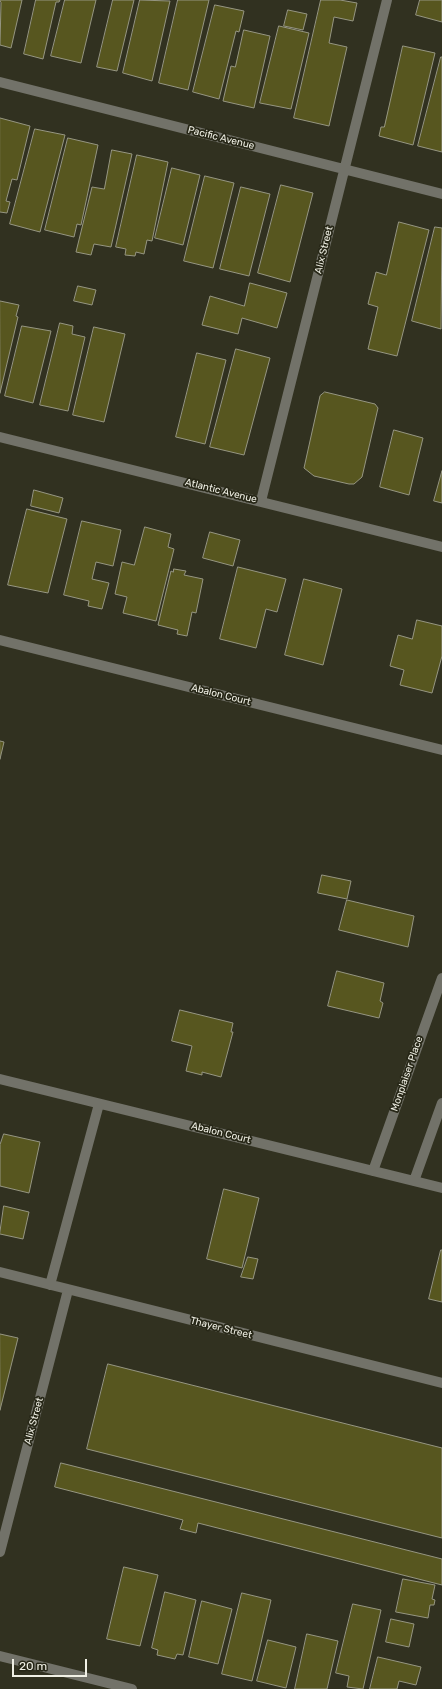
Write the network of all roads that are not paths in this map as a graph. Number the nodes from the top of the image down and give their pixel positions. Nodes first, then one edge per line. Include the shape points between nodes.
1 (387, 0) edge
2 (0, 82) edge
3 (345, 170) junction
4 (442, 194) edge
5 (0, 437) edge
6 (261, 501) junction
7 (442, 547) edge
8 (0, 640) edge
9 (442, 750) edge
10 (442, 978) edge
11 (0, 1080) edge
12 (442, 1103) edge
13 (99, 1104) junction
14 (373, 1171) junction
15 (414, 1181) junction
16 (442, 1188) edge
17 (0, 1272) edge
18 (50, 1285) junction
19 (68, 1290) junction
20 (442, 1383) edge
21 (0, 1552) edge
22 (0, 1656) edge
23 (132, 1689) edge

1 - 3 street, Alix Street
2 - 3 street, Pacific Avenue
3 - 4 street, Pacific Avenue
3 - 6 street, Alix Street
5 - 6 street, Atlantic Avenue
6 - 7 street, Atlantic Avenue
8 - 9 street, Abalon Court
10 - 14 street, Monplaiser Place
11 - 13 street, Abalon Court
12 - 15 street
13 - 14 street, Abalon Court
13 - 18 street
14 - 15 street, Abalon Court
15 - 16 street, Abalon Court
17 - 18 street, Thayer Street
18 - 19 street, Thayer Street
19 - 20 street, Thayer Street
19 - 21 street, Alix Street
22 - 23 street

